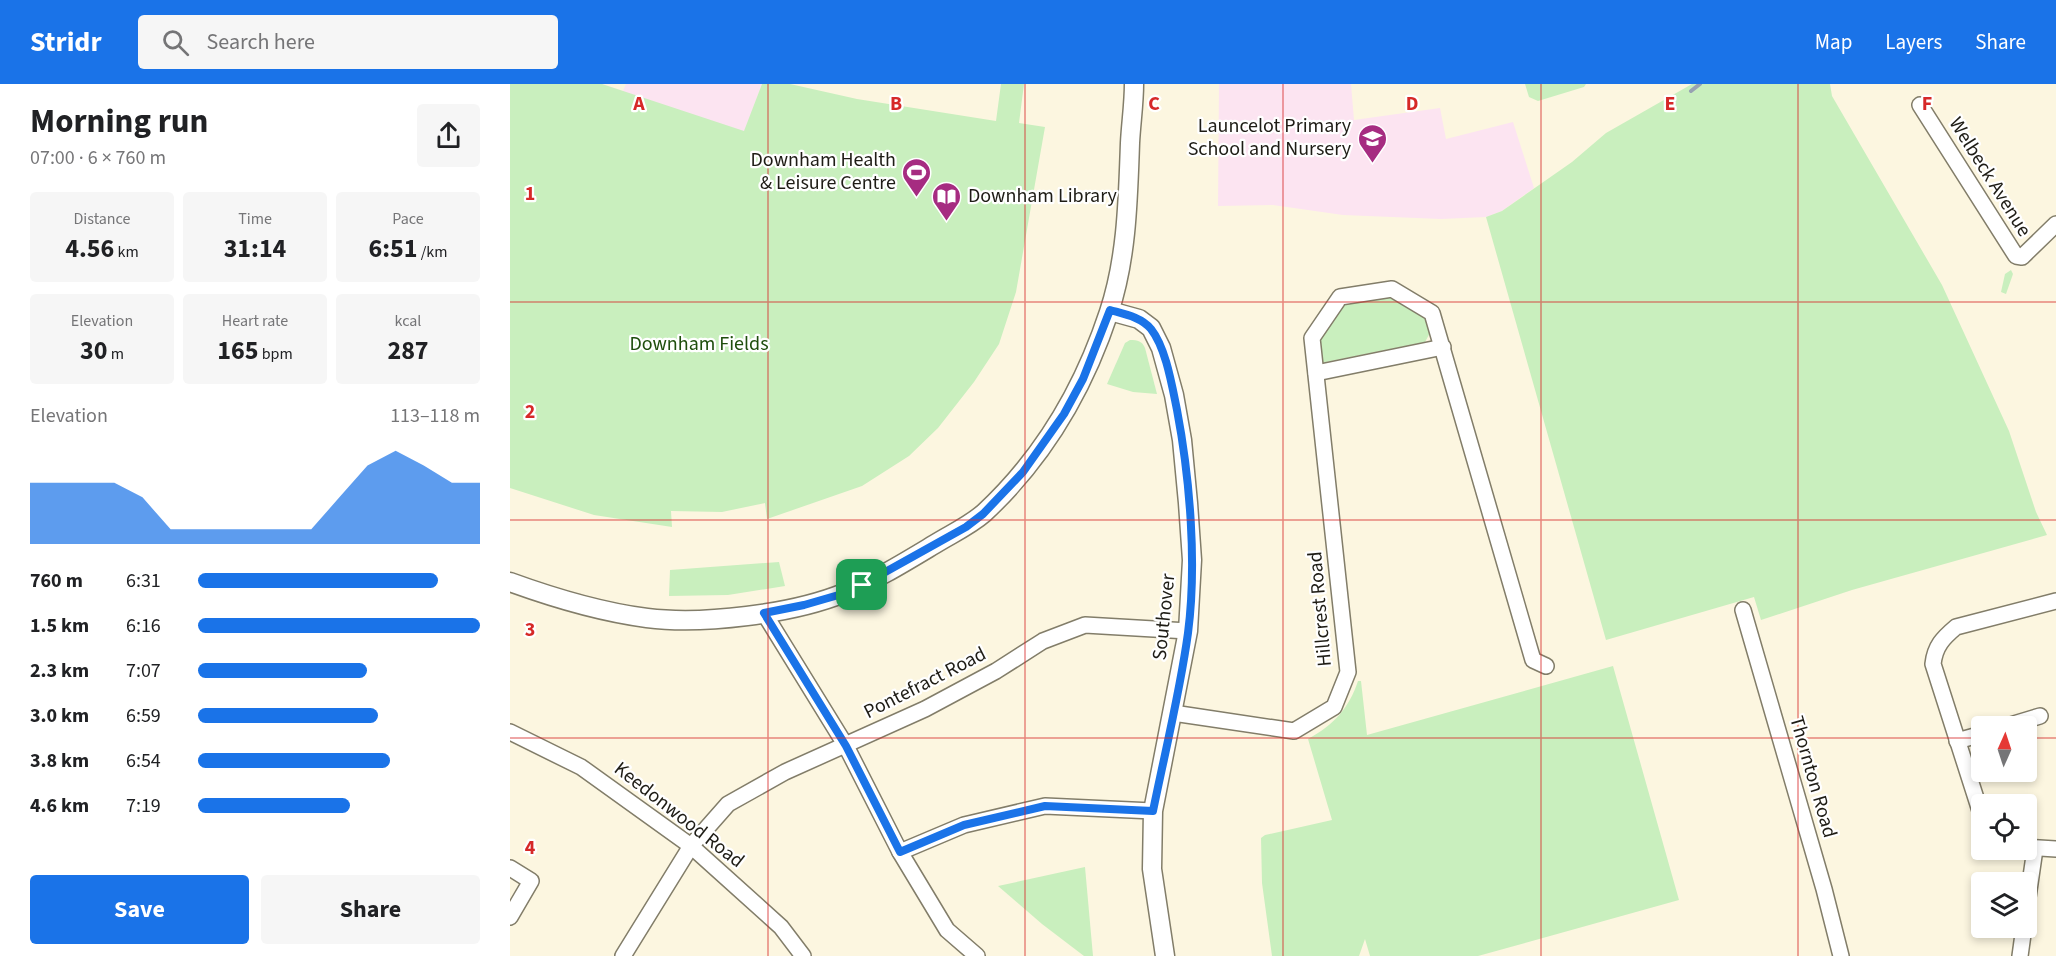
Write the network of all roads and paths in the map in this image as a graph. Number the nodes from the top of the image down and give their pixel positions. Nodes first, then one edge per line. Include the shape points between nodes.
1 (1134, 84) edge
2 (1920, 105) dead end
3 (2056, 224) edge
4 (1110, 310) junction
5 (1443, 347) junction
6 (1316, 373) junction
7 (510, 582) edge
8 (2056, 601) edge
9 (1743, 610) dead end
10 (764, 613) junction
11 (1188, 631) junction
12 (1546, 666) dead end
13 (1173, 713) junction
14 (2040, 716) dead end
15 (2037, 717) edge
16 (510, 732) edge
17 (1971, 737) edge
18 (1957, 741) junction
19 (846, 746) junction
20 (1974, 794) edge
21 (1153, 811) junction
22 (691, 846) junction
23 (2037, 848) edge
24 (2056, 849) edge
25 (900, 852) junction
26 (510, 868) edge
27 (510, 917) edge
28 (2022, 938) edge
29 (623, 956) edge
30 (803, 956) edge
31 (977, 956) edge
32 (1165, 956) edge
33 (1841, 956) edge
34 (2020, 956) edge

1 - 4 street via 1125,243
2 - 3 street, Welbeck Avenue via 2016,256 2022,257
4 - 10 street via 1083,379 1064,414 1023,472 983,514 862,585 804,605
4 - 11 street, Southover via 1139,319 1150,328 1161,348 1174,395 1182,440 1192,560
5 - 6 street
5 - 6 street, Hillcrest Road via 1432,313 1392,289 1340,297 1312,338
5 - 12 street, Hillcrest Road via 1533,660
6 - 13 street, Hillcrest Road via 1348,672 1334,707 1294,731
7 - 10 street via 612,612 648,618 692,620
8 - 18 street via 1956,627 1944,637 1934,653 1934,664
9 - 33 street, Thornton Road
10 - 19 street
11 - 13 street, Southover
11 - 19 street, Pontefract Road via 1085,625 1043,641 925,709
13 - 21 street, Southover
14 - 15 street
16 - 22 street, Keedonwood Road via 581,767
17 - 18 street
18 - 20 street
19 - 22 street, Pontefract Road via 785,772 728,804
19 - 25 street
21 - 25 street via 1045,806 964,825
21 - 32 street, Southover via 1152,869
22 - 29 street, Pontefract Road
22 - 30 street, Keedonwood Road via 781,927
23 - 24 street
25 - 31 street via 947,930
26 - 27 street via 531,881
28 - 34 street

